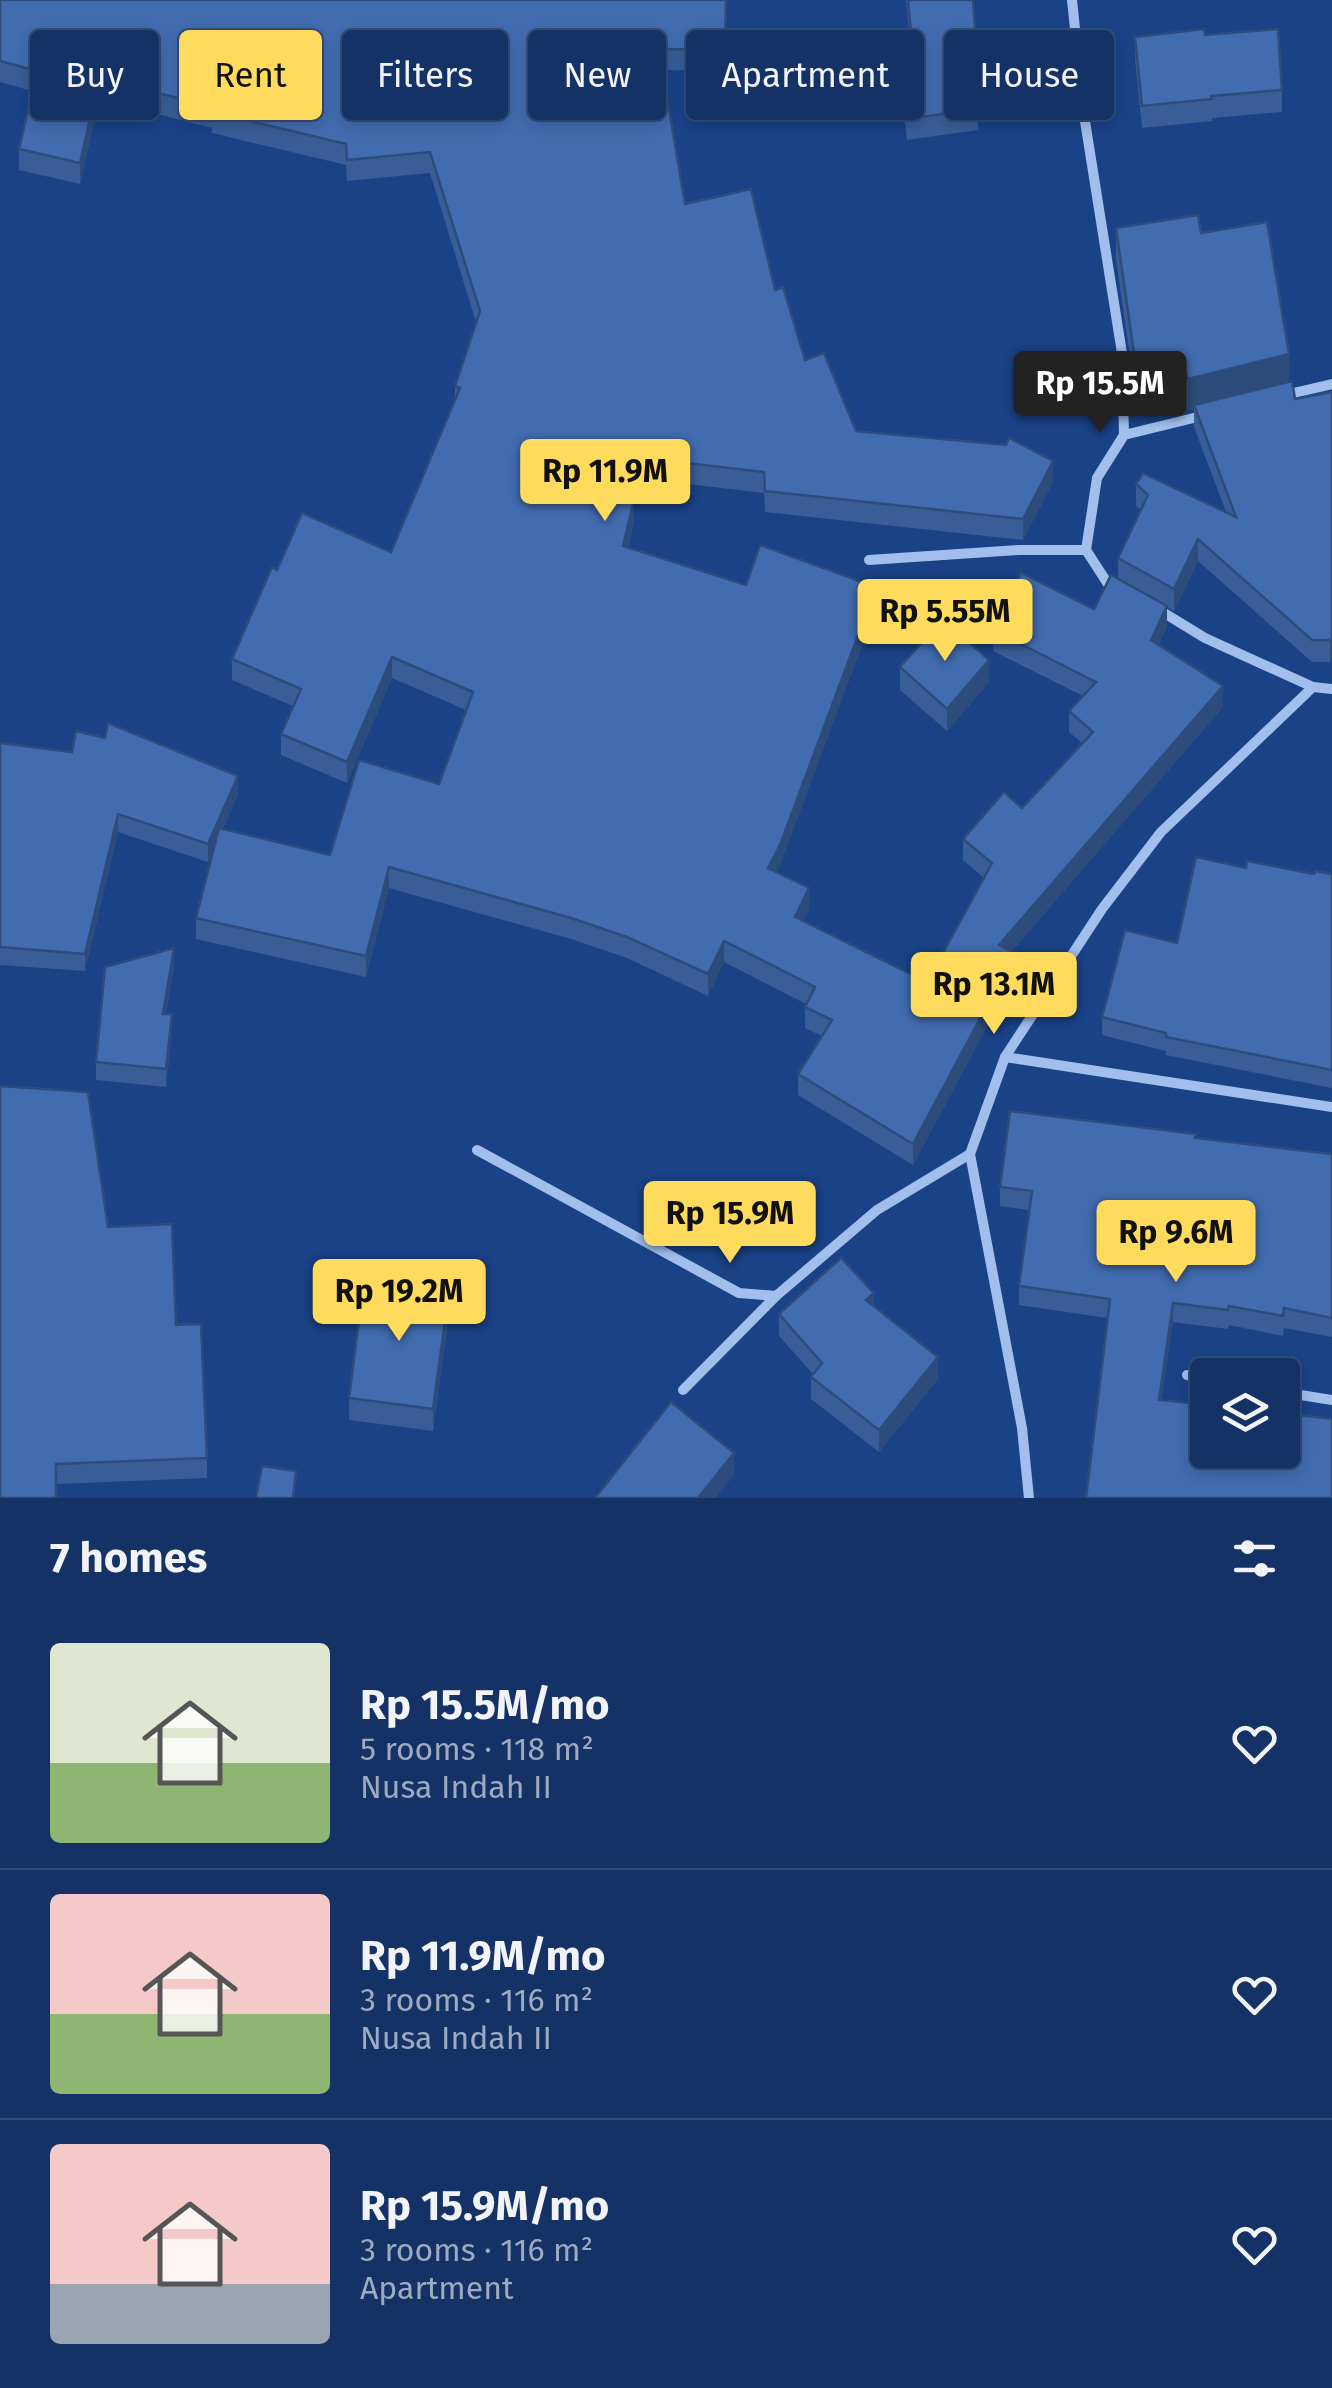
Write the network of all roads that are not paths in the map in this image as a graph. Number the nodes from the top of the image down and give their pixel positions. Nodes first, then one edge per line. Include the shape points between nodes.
1 (1072, 0) edge
2 (1332, 384) edge
3 (1275, 398) edge
4 (1218, 412) edge
5 (1124, 434) junction
6 (1086, 550) junction
7 (870, 560) dead end
8 (1125, 592) edge
9 (1142, 600) edge
10 (1312, 687) junction
11 (1332, 689) edge
12 (1005, 1057) junction
13 (1332, 1107) edge
14 (477, 1150) dead end
15 (970, 1154) junction
16 (776, 1296) junction
17 (1187, 1375) dead end
18 (1190, 1376) edge
19 (683, 1390) dead end
20 (1300, 1395) edge
21 (1332, 1400) edge
22 (1029, 1498) edge

1 - 5 street via 1122,353
2 - 3 street
4 - 5 street
5 - 6 street via 1097,478
6 - 7 street
6 - 8 street via 1108,584
9 - 10 street via 1205,638
10 - 11 street
10 - 12 street via 1161,832 1102,908
12 - 13 street
12 - 15 street
14 - 16 street via 739,1293
15 - 16 street via 876,1210
15 - 22 street
16 - 19 street
17 - 18 street
20 - 21 street

